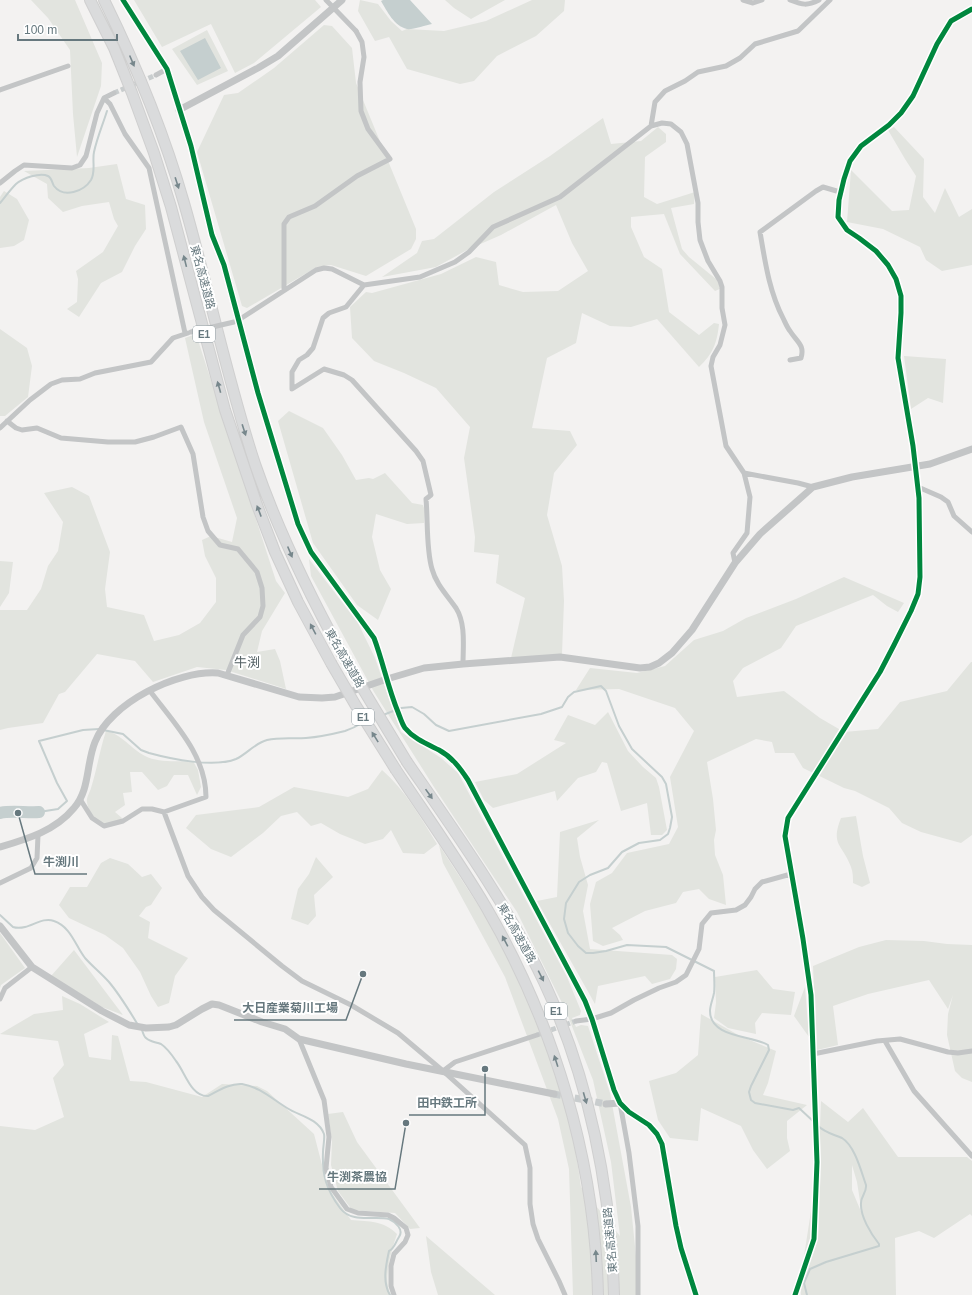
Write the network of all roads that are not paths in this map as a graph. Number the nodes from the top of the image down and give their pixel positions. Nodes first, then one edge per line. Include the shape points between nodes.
1 (90, 0) edge
2 (104, 0) edge
3 (123, 0) edge
4 (326, 0) edge
5 (342, 0) edge
6 (742, 0) edge
7 (762, 0) edge
8 (790, 0) edge
9 (819, 0) edge
10 (830, 0) edge
11 (972, 10) edge
12 (68, 66) dead end
13 (167, 69) junction
14 (156, 75) tunnel mouth
15 (0, 90) edge
16 (114, 93) tunnel mouth
17 (104, 98) junction
18 (179, 110) junction
19 (651, 126) junction
20 (0, 183) edge
21 (840, 192) junction
22 (364, 285) junction
23 (284, 290) junction
24 (236, 321) junction
25 (188, 333) junction
26 (790, 360) dead end
27 (7, 421) junction
28 (0, 428) edge
29 (972, 449) edge
30 (916, 467) junction
31 (744, 473) junction
32 (813, 487) junction
33 (918, 487) junction
34 (972, 532) edge
35 (735, 563) junction
36 (464, 664) junction
37 (227, 675) junction
38 (387, 679) junction
39 (150, 691) junction
40 (80, 799) junction
41 (164, 812) junction
42 (38, 835) junction
43 (0, 847) edge
44 (791, 874) junction
45 (0, 883) edge
46 (0, 926) edge
47 (32, 968) junction
48 (0, 999) edge
49 (592, 1019) junction
50 (576, 1021) tunnel mouth
51 (537, 1035) tunnel mouth
52 (299, 1039) junction
53 (885, 1040) junction
54 (972, 1051) edge
55 (813, 1054) junction
56 (443, 1071) junction
57 (554, 1094) tunnel mouth
58 (620, 1103) junction
59 (606, 1104) tunnel mouth
60 (972, 1156) edge
61 (394, 1295) edge
62 (565, 1295) edge
63 (598, 1295) edge
64 (614, 1295) edge
65 (638, 1295) edge
66 (696, 1295) edge
67 (795, 1295) edge

63 -> 1 highway, 東名高速道路 / E1, bridge via 591,1210 584,1168 564,1084 549,1040 534,1002 486,906 356,706 298,602 275,552 225,410 171,207 154,153 119,61
2 -> 64 highway, 東名高速道路 / E1, bridge via 144,88 184,202 242,421 256,466 293,560 343,656 407,762 499,900 523,941 556,1009 580,1078 599,1154 609,1220
3 - 13 street
4 - 23 street, bridge via 356,31 362,42 364,57 360,82 361,111 368,129 390,159 357,176 314,206 289,217 284,224
5 - 18 street via 278,56
6 - 7 street via 753,3
8 - 9 street via 810,5
10 - 19 street via 798,31 755,44 740,58 726,66 698,72 665,91 655,102
11 - 21 street via 951,21 937,44 913,96 889,125 861,146 850,161
12 - 15 street
13 - 14 street
13 - 18 street
16 - 17 street
17 - 20 street via 97,113 86,156 80,165 72,168 24,165
17 - 25 street via 149,168
18 - 24 street via 208,222 224,265
19 - 22 street via 560,197 493,227 469,252 455,262 420,276
19 - 31 street via 671,124 681,132 687,144 698,203 700,240 722,287 725,325 711,366 726,446
21 - 26 street via 823,187 816,190 760,232 774,296 803,352 801,358
21 - 30 street via 838,217 847,230 876,251 888,265 901,296 898,358
22 - 23 street via 332,269 324,268 316,270
22 - 36 street via 346,307 322,318 313,348 299,360 292,372 292,389 324,369 344,375 352,380 423,461 431,495 426,499 429,555 437,582 456,609 460,620 464,639
23 - 24 street
24 - 25 street, bridge
24 - 38 street via 300,529 311,552 374,638
25 - 27 street via 173,338 151,362 51,384
27 - 28 street
27 - 37 street via 22,430 37,428 60,438 108,442 136,442 181,426 193,454 202,513 208,531 220,545 238,549 257,572 262,588 260,617 243,635
29 - 30 street
30 - 32 street via 852,477
30 - 33 street
31 - 32 street
31 - 35 street via 750,497 747,533 733,553
32 - 35 street via 760,534
33 - 34 street via 941,496 948,502 954,516
33 - 44 street via 918,594 880,672 788,818 785,836
35 - 36 street via 692,630 672,653 650,667 640,668 560,657
36 - 38 street via 424,668
37 - 38 street via 299,697 311,698 335,697
37 - 39 street via 206,672 184,677
38 - 49 street via 405,728 416,738 450,758 468,780 574,978
39 - 40 street via 124,706 106,724 94,742
39 - 41 street via 192,748 201,768 206,789 206,797
40 - 41 street via 92,818 104,826 123,821 142,809
40 - 42 street via 58,824
41 - 56 street via 188,876 214,910 302,981 351,1004 398,1033
42 - 43 street
42 - 45 street via 37,858 31,868
44 - 49 street via 762,882 745,905 736,910 711,914 702,924 699,949 693,961 686,974 676,982 611,1013
44 - 55 street via 811,996
46 - 47 street
47 - 48 street via 5,988
47 - 52 street via 129,1025 146,1028 169,1027 202,1008 219,1004 285,1029
49 - 50 street
49 - 58 street
51 - 56 street via 456,1062
52 - 56 street
52 - 61 street via 324,1100 329,1137 326,1168 331,1187 347,1209 358,1213 388,1215 406,1228 408,1235 394,1254 391,1266 391,1286
53 - 54 street via 900,1039 948,1052
53 - 55 street
53 - 60 street via 914,1091
55 - 67 street via 817,1162 814,1238
56 - 57 street
56 - 62 street via 525,1145 530,1168 530,1204 536,1232
58 - 59 street
58 - 65 street via 638,1226
58 - 66 street via 628,1112 649,1124 662,1144 676,1226

